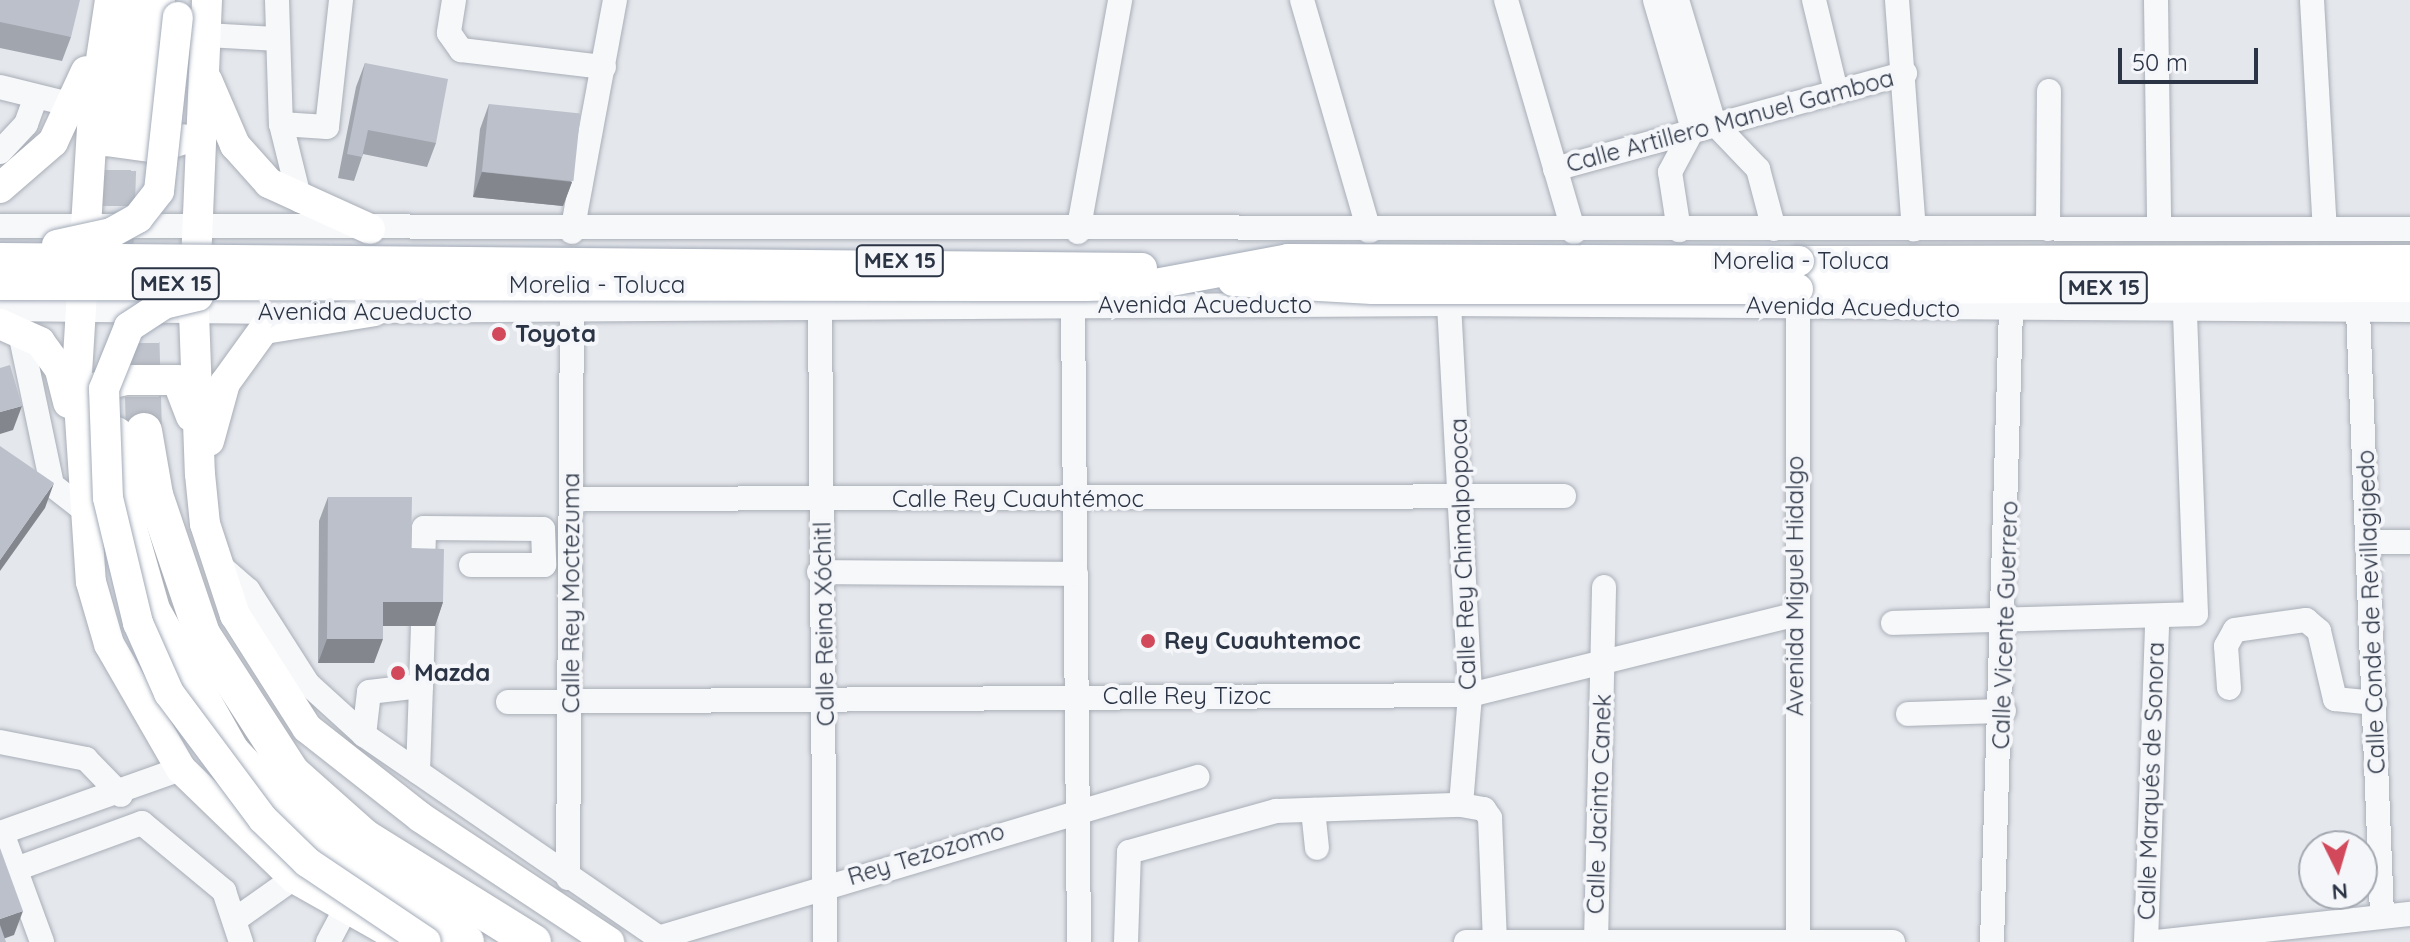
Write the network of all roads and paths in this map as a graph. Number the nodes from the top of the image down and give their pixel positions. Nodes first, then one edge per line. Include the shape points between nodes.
1 (133, 0) edge
2 (207, 0) edge
3 (277, 0) edge
4 (341, 0) edge
5 (454, 0) edge
6 (615, 0) edge
7 (1120, 0) edge
8 (1302, 0) edge
9 (1506, 0) edge
10 (1655, 0) edge
11 (1677, 0) edge
12 (1814, 0) edge
13 (1897, 0) edge
14 (2156, 0) edge
15 (2312, 0) edge
16 (172, 6) edge
17 (108, 12) edge
18 (205, 35) junction
19 (276, 39) junction
20 (203, 66) junction
21 (604, 67) junction
22 (1905, 73) junction
23 (0, 87) edge
24 (1835, 87) junction
25 (2049, 91) dead end
26 (36, 97) junction
27 (107, 113) junction
28 (201, 119) junction
29 (281, 124) junction
30 (1704, 126) junction
31 (0, 152) edge
32 (1555, 169) junction
33 (0, 188) edge
34 (300, 201) junction
35 (84, 225) junction
36 (0, 226) edge
37 (26, 226) junction
38 (197, 228) junction
39 (239, 228) junction
40 (370, 229) junction
41 (1786, 229) junction
42 (1914, 229) junction
43 (2048, 229) junction
44 (2159, 229) junction
45 (2325, 229) junction
46 (2410, 229) edge
47 (1679, 230) junction
48 (1369, 231) junction
49 (572, 232) junction
50 (1078, 232) junction
51 (1574, 232) junction
52 (0, 256) edge
53 (2410, 260) edge
54 (0, 285) edge
55 (352, 286) junction
56 (1798, 286) junction
57 (2410, 287) edge
58 (1449, 304) junction
59 (820, 306) junction
60 (1073, 306) junction
61 (572, 308) junction
62 (2011, 309) junction
63 (2410, 310) edge
64 (375, 311) junction
65 (2185, 311) junction
66 (2358, 311) junction
67 (80, 312) junction
68 (194, 313) junction
69 (235, 313) junction
70 (11, 318) edge
71 (79, 444) junction
72 (200, 474) junction
73 (81, 475) junction
74 (1564, 496) dead end
75 (1076, 498) junction
76 (1464, 498) junction
77 (571, 499) junction
78 (823, 500) junction
79 (83, 509) junction
80 (2368, 542) junction
81 (2410, 542) edge
82 (215, 561) junction
83 (471, 565) dead end
84 (819, 572) junction
85 (423, 573) edge
86 (1076, 574) junction
87 (1604, 587) dead end
88 (1793, 615) junction
89 (2157, 620) junction
90 (2007, 621) junction
91 (1893, 623) dead end
92 (423, 626) dead end
93 (1603, 665) junction
94 (421, 686) junction
95 (2229, 688) dead end
96 (1470, 695) junction
97 (1077, 696) junction
98 (827, 699) junction
99 (508, 702) dead end
100 (571, 702) junction
101 (2375, 703) junction
102 (2004, 711) junction
103 (1908, 714) dead end
104 (364, 735) junction
105 (0, 742) edge
106 (181, 769) junction
107 (418, 772) junction
108 (1197, 777) dead end
109 (121, 795) junction
110 (1461, 805) junction
111 (1080, 807) junction
112 (1313, 810) junction
113 (1, 833) edge
114 (1317, 848) dead end
115 (16, 869) junction
116 (294, 878) junction
117 (568, 878) junction
118 (825, 886) junction
119 (345, 910) junction
120 (2382, 914) junction
121 (2410, 914) edge
122 (238, 930) edge
123 (2259, 936) edge
124 (400, 940) edge
125 (661, 940) edge
126 (1495, 940) junction
127 (1596, 941) edge
128 (1798, 941) edge
129 (42, 942) edge
130 (328, 942) edge
131 (466, 942) edge
132 (533, 942) edge
133 (609, 942) edge
134 (825, 942) edge
135 (1079, 942) edge
136 (1126, 942) edge
137 (1466, 942) edge
138 (1893, 942) edge
139 (1992, 942) edge
140 (2146, 942) edge
141 (2155, 942) edge

1 - 27 highway
2 - 18 main road
3 - 19 street
4 - 29 street via 327,127
5 - 21 street via 451,45
6 - 21 street
7 - 50 street
8 - 48 street
9 - 32 street
10 - 30 street
11 - 30 street
12 - 24 street
13 - 22 street
14 - 44 street
15 - 45 street
16 - 27 highway
16 - 52 main road, bridge via 159,191 138,218 111,233
17 - 27 main road
18 - 19 street
18 - 20 main road
19 - 29 street
20 - 28 main road
20 - 34 main road via 248,163
21 - 49 street
22 - 24 street, Calle Artillero Manuel Gamboa
22 - 42 street
23 - 26 street
24 - 30 street, Calle Artillero Manuel Gamboa
25 - 43 street
26 - 27 street
26 - 31 street via 26,124
27 - 28 main road via 106,141 129,147 177,145
27 - 33 main road
27 - 35 main road
28 - 38 main road
29 - 34 street
30 - 32 street, Calle Artillero Manuel Gamboa
30 - 41 street, Avenida Miguel Hidalgo via 1758,169
30 - 47 street via 1670,172
32 - 51 street
34 - 40 main road
35 - 37 street
35 - 38 street
35 - 67 main road
36 - 37 street
37 - 70 street via 47,252 43,292
38 - 39 street
38 - 68 main road
39 - 40 street
39 - 69 street via 213,249 207,269 211,288
40 - 49 street
41 - 42 street
41 - 47 street
41 - 56 street, Avenida Miguel Hidalgo
42 - 43 street
43 - 44 street
44 - 45 street
45 - 46 street
47 - 51 street
48 - 50 street
48 - 51 street
49 - 50 street
52 - 56 main road, Morelia - Toluca / MEX 15, bridge via 1068,262 1372,289
53 - 56 main road, Morelia - Toluca / MEX 15
54 - 55 main road, Morelia - Toluca / MEX 15, bridge
55 - 56 main road, Morelia - Toluca / MEX 15, bridge via 1086,286 1155,284 1288,259
55 - 124 main road, bridge via 207,294 164,304 129,327 114,357 102,403 101,451 117,554 138,623 205,748 307,862
56 - 57 main road, Morelia - Toluca / MEX 15
56 - 58 street, Avenida Acueducto
56 - 62 street, Avenida Acueducto
56 - 88 street, Avenida Miguel Hidalgo
58 - 60 street, Avenida Acueducto
58 - 76 street, Calle Rey Chimalpopoca
59 - 60 street, Avenida Acueducto
59 - 61 street, Avenida Acueducto
59 - 78 street, Calle Reina Xóchitl
60 - 75 street
61 - 64 street, Avenida Acueducto
61 - 77 street, Calle Rey Moctezuma
62 - 65 street, Avenida Acueducto
62 - 90 street, Calle Vicente Guerrero
63 - 66 street, Avenida Acueducto
64 - 69 street, Avenida Acueducto
64 - 72 main road via 264,329 225,383
65 - 66 street, Avenida Acueducto
65 - 89 street via 2196,614
66 - 80 street, Calle Conde de Revillagigedo
67 - 68 street, Avenida Acueducto
67 - 70 street, Avenida Acueducto
67 - 71 main road
68 - 69 street, Avenida Acueducto
68 - 72 main road
70 - 73 main road via 60,370
70 - 79 street via 52,485
71 - 72 main road via 98,387 177,380 191,411
71 - 73 main road
72 - 82 main road
73 - 79 main road
74 - 76 street, Calle Rey Cuauhtémoc
75 - 76 street, Calle Rey Cuauhtémoc
75 - 78 street, Calle Rey Cuauhtémoc
75 - 86 street
76 - 96 street, Calle Rey Chimalpopoca
77 - 78 street, Calle Rey Cuauhtémoc
77 - 100 street, Calle Rey Moctezuma
78 - 84 street, Calle Reina Xóchitl
79 - 106 main road via 91,582 109,644
80 - 81 street
80 - 101 street, Calle Conde de Revillagigedo
82 - 104 street via 248,590 308,684
82 - 133 main road via 248,639 307,728 409,808
83 - 85 street via 544,565 543,529 424,528
84 - 86 street
84 - 98 street, Calle Reina Xóchitl
86 - 97 street
87 - 93 street, Calle Jacinto Canek
88 - 93 street, Calle Rey Tizoc
88 - 128 street, Avenida Miguel Hidalgo
89 - 90 street
89 - 140 street, Calle Marqués de Sonora
90 - 91 street
90 - 102 street, Calle Vicente Guerrero
92 - 94 street
93 - 96 street, Calle Rey Tizoc
93 - 127 street, Calle Jacinto Canek
94 - 104 street via 369,692
94 - 107 street
95 - 101 street via 2226,646 2235,630 2306,620 2319,631 2335,699
96 - 97 street, Calle Rey Tizoc
96 - 110 street, Calle Rey Chimalpopoca
97 - 98 street, Calle Rey Tizoc
97 - 111 street
98 - 100 street, Calle Rey Tizoc
98 - 118 street, Calle Reina Xóchitl
99 - 100 street, Calle Rey Tizoc
100 - 117 street, Calle Rey Moctezuma
101 - 120 street, Calle Conde de Revillagigedo
102 - 103 street
102 - 139 street, Calle Vicente Guerrero
104 - 107 street
105 - 109 street via 86,759
106 - 109 street
106 - 116 main road
107 - 117 street
108 - 111 street, Rey Tezozomo
109 - 113 street
110 - 112 street
110 - 126 street via 1484,809 1490,818
111 - 118 street, Rey Tezozomo
111 - 135 street
112 - 114 street
112 - 136 street via 1276,811 1129,852
113 - 115 street
115 - 122 street via 142,823 224,891
115 - 129 street
116 - 119 main road
116 - 122 street
117 - 125 street
118 - 125 street, Rey Tezozomo
118 - 134 street, Calle Reina Xóchitl
119 - 124 main road
119 - 130 street
120 - 121 street
120 - 123 street
123 - 141 street
126 - 127 street
126 - 137 street
127 - 128 street
128 - 138 street
131 - 132 highway via 319,845 231,751 152,610 129,529 130,433 202,634 292,773 364,837

